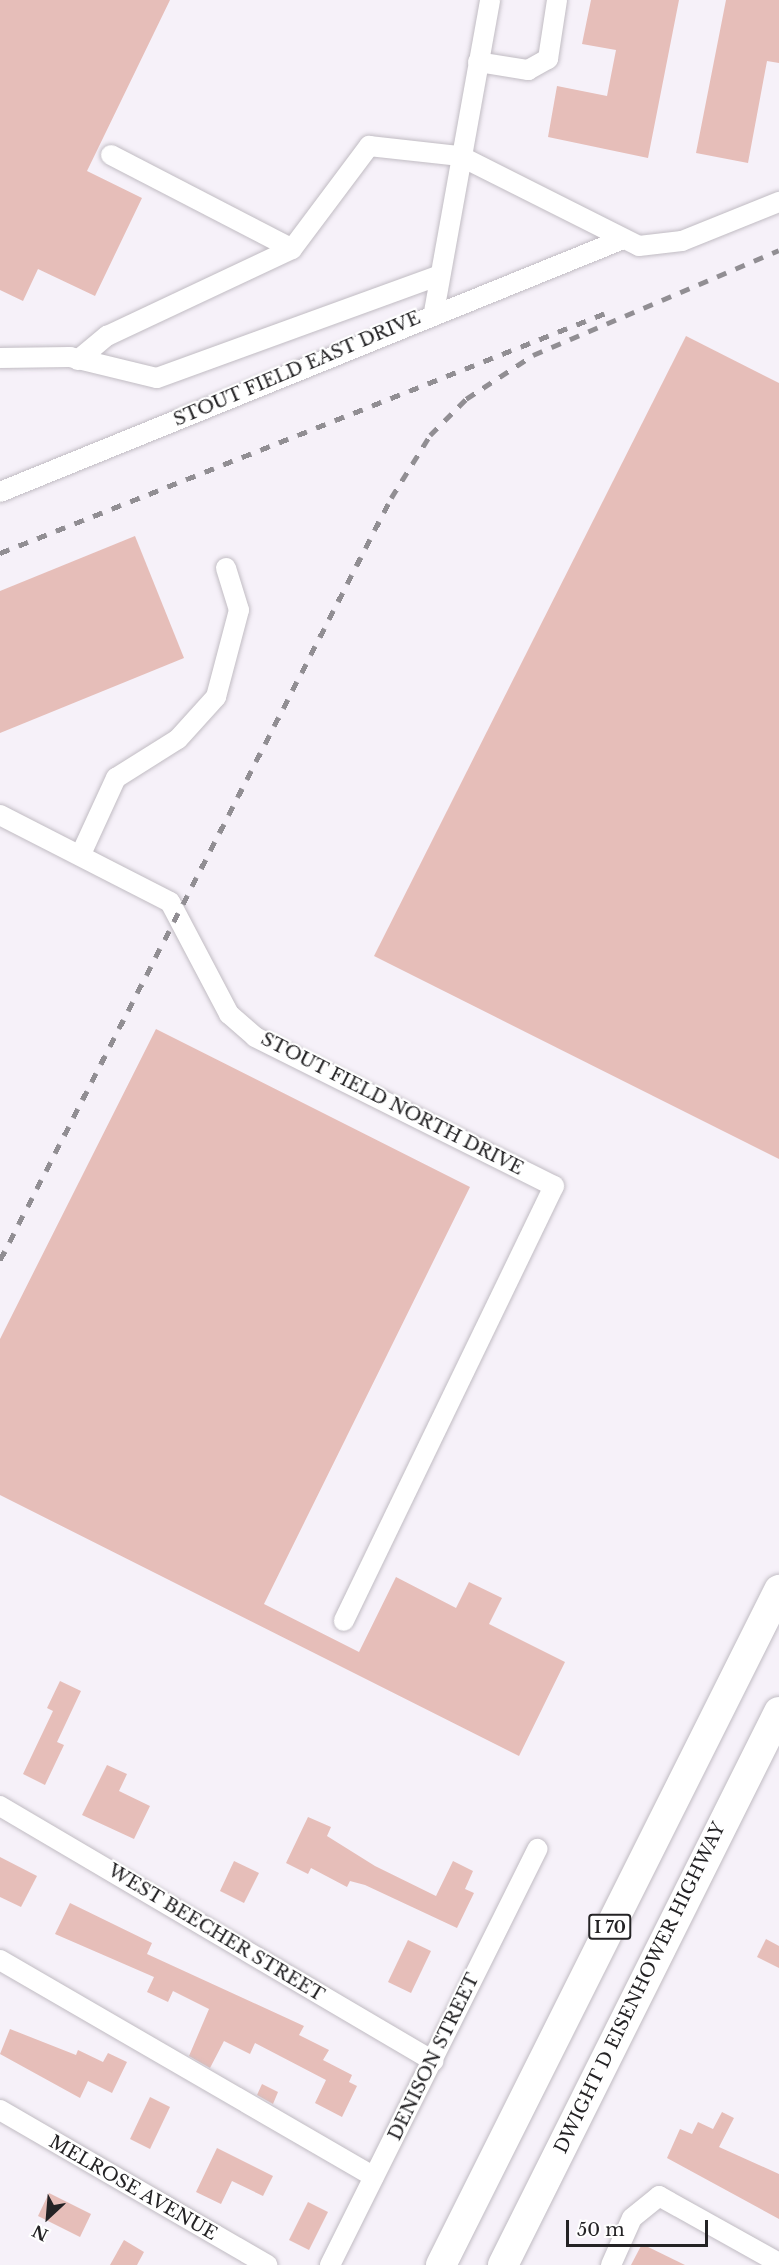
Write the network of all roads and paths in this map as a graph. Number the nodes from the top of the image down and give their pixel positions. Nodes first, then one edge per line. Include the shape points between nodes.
1 (490, 0) edge
2 (557, 0) edge
3 (478, 62) junction
4 (111, 155) dead end
5 (460, 156) junction
6 (772, 205) edge
7 (622, 239) junction
8 (292, 249) junction
9 (440, 275) junction
10 (434, 312) junction
11 (0, 358) edge
12 (78, 360) junction
13 (0, 492) edge
14 (226, 568) dead end
15 (0, 814) edge
16 (81, 854) junction
17 (779, 1590) edge
18 (344, 1621) dead end
19 (779, 1712) edge
20 (0, 1806) edge
21 (537, 1849) dead end
22 (0, 1960) edge
23 (433, 2061) junction
24 (0, 2110) edge
25 (374, 2177) junction
26 (779, 2263) edge
27 (267, 2265) edge
28 (330, 2265) edge
29 (441, 2265) edge
30 (503, 2265) edge
31 (610, 2265) edge

1 - 3 street, STOUT FIELD EAST DRIVE
2 - 3 street via 548,59 528,70
3 - 5 street, STOUT FIELD EAST DRIVE
4 - 8 street
5 - 7 street
5 - 8 street via 369,146
5 - 9 street, STOUT FIELD EAST DRIVE
6 - 7 street via 672,244 639,246
7 - 10 street
8 - 12 street via 107,336
9 - 10 street, STOUT FIELD EAST DRIVE
9 - 12 street via 157,378
10 - 13 street, STOUT FIELD EAST DRIVE
11 - 12 street
14 - 16 street via 239,610 216,697 178,739 116,778
15 - 16 street, STOUT FIELD NORTH DRIVE
16 - 18 street, STOUT FIELD NORTH DRIVE via 170,902 218,996 248,1032 554,1186
17 - 29 highway, I 70
19 - 30 highway, DWIGHT D EISENHOWER HIGHWAY
20 - 23 street, WEST BEECHER STREET
21 - 23 street, DENISON STREET
22 - 25 street
23 - 25 street, DENISON STREET
24 - 27 street, MELROSE AVENUE
25 - 28 street, DENISON STREET
26 - 31 street via 668,2198 647,2202 627,2224

